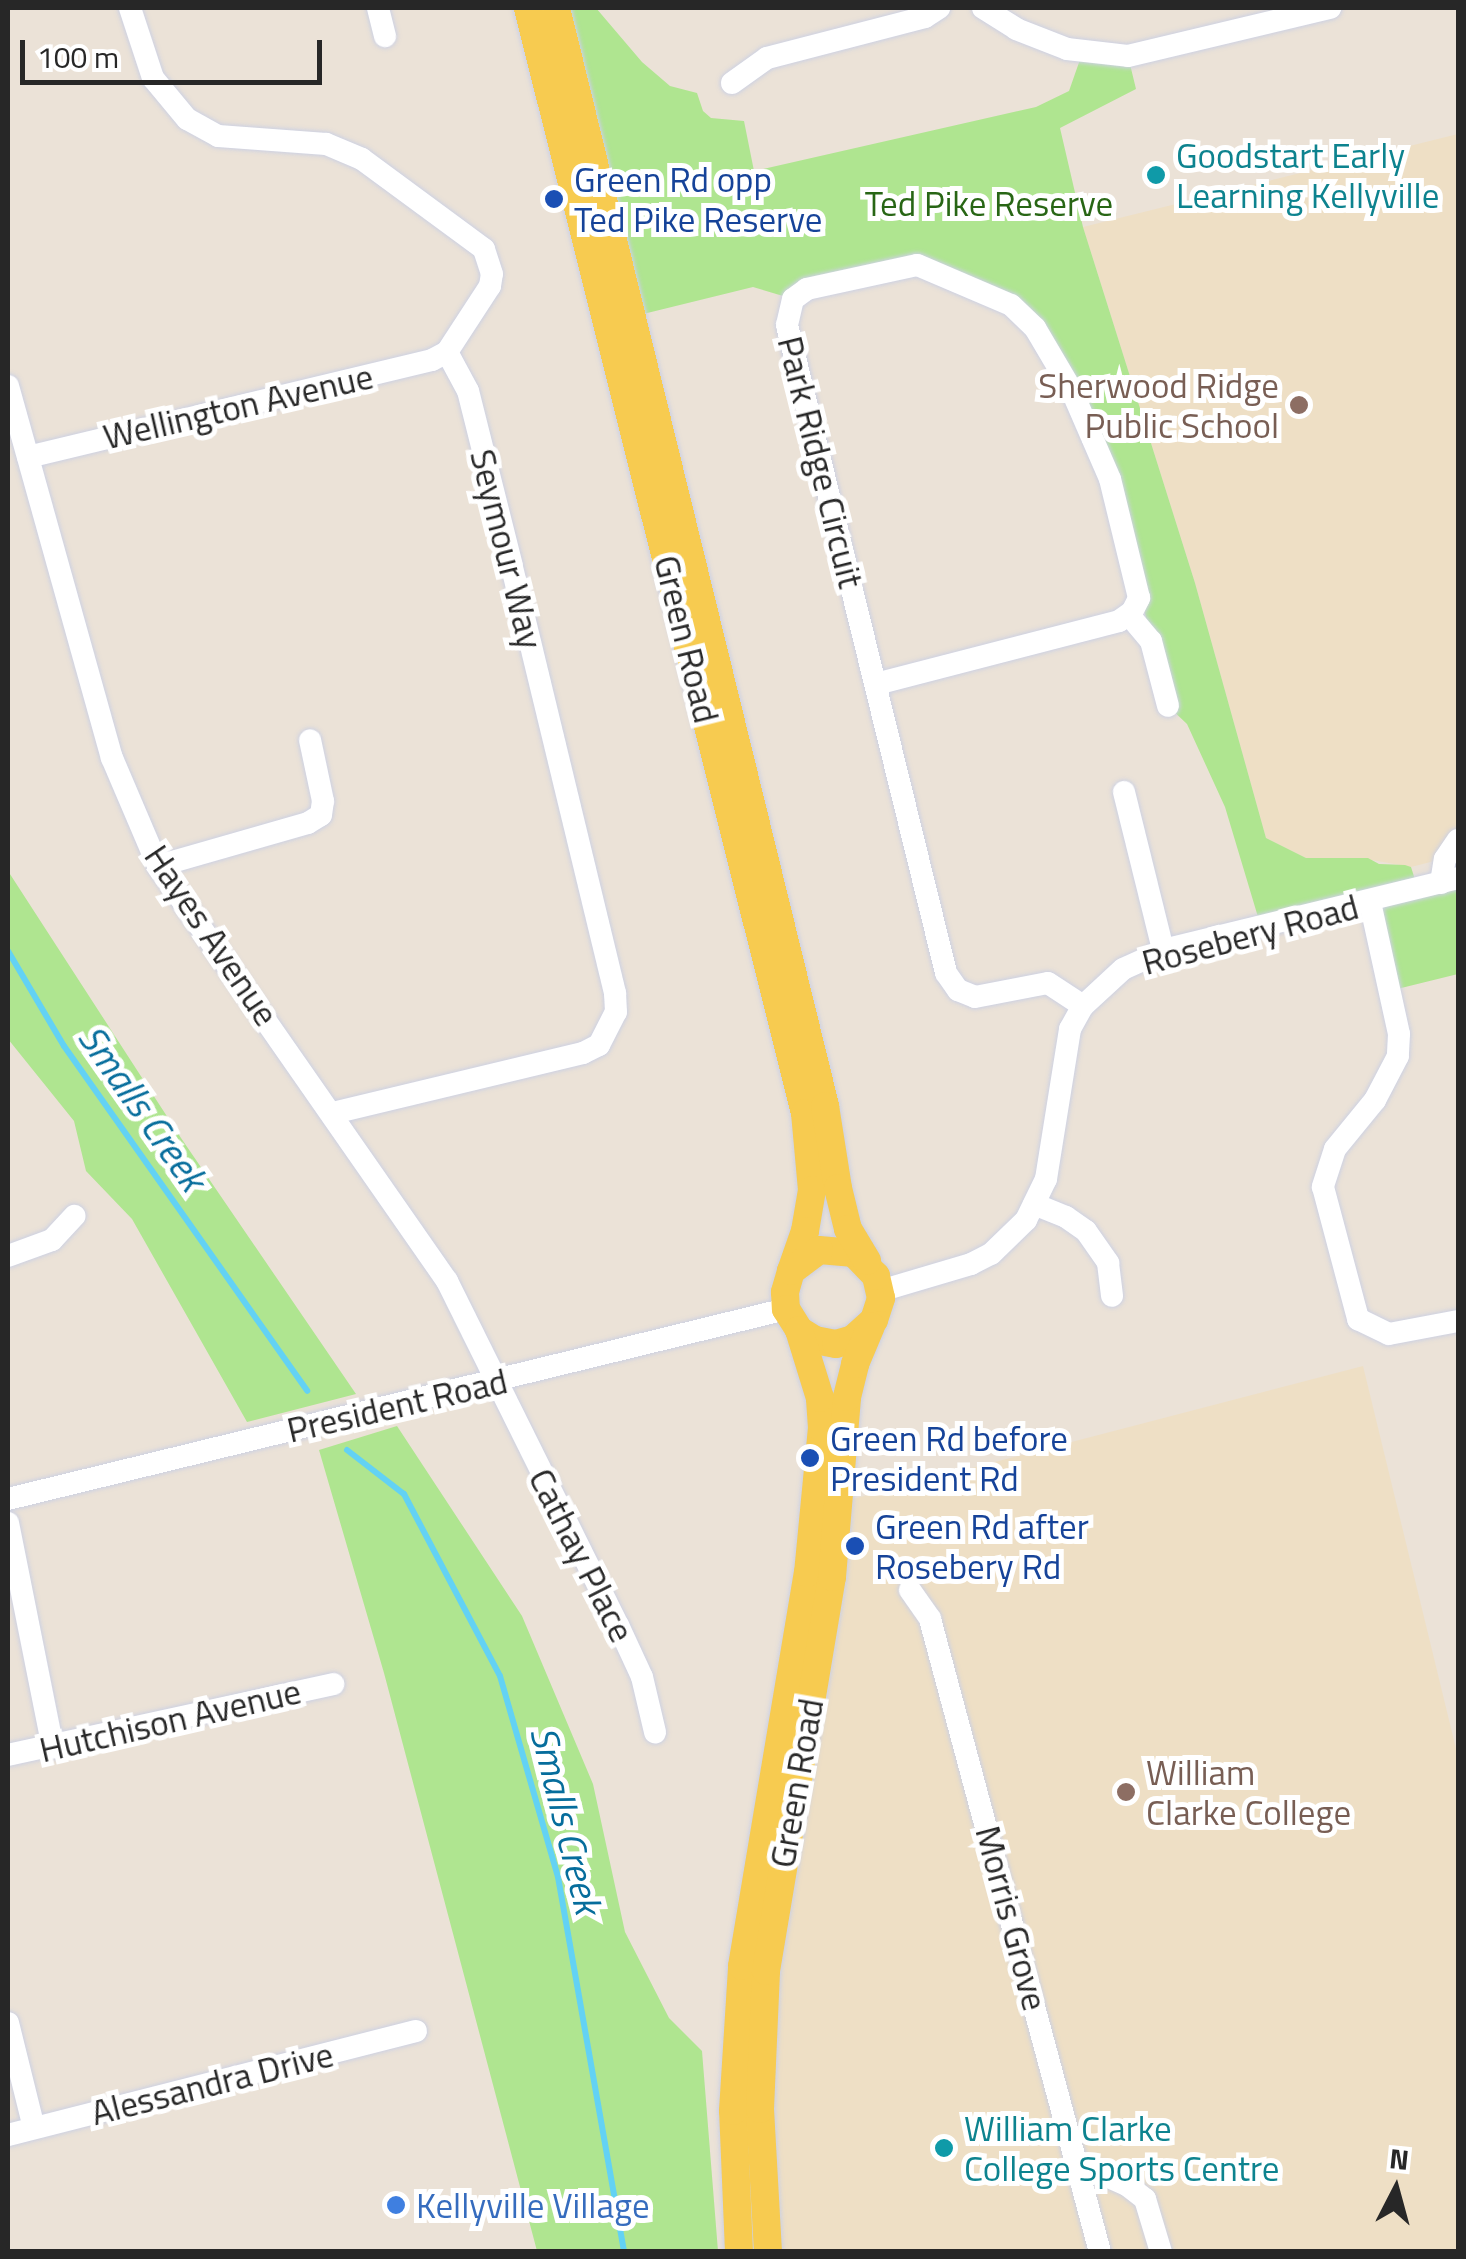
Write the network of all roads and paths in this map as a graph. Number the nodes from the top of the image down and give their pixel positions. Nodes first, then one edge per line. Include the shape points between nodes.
1 (130, 8) edge
2 (378, 8) edge
3 (528, 8) edge
4 (556, 8) edge
5 (939, 8) edge
6 (984, 8) edge
7 (1330, 8) edge
8 (385, 36) dead end
9 (732, 83) dead end
10 (447, 352) junction
11 (8, 386) edge
12 (28, 457) junction
13 (1129, 614) junction
14 (876, 684) junction
15 (1168, 706) dead end
16 (310, 740) dead end
17 (1124, 792) dead end
18 (1458, 840) edge
19 (158, 866) junction
20 (1450, 881) edge
21 (1370, 902) junction
22 (1163, 950) junction
23 (1083, 1006) junction
24 (333, 1113) junction
25 (1034, 1204) junction
26 (74, 1216) dead end
27 (8, 1256) edge
28 (868, 1264) junction
29 (791, 1272) junction
30 (880, 1290) junction
31 (1112, 1296) dead end
32 (793, 1320) junction
33 (874, 1320) junction
34 (1458, 1321) edge
35 (495, 1382) junction
36 (8, 1499) edge
37 (8, 1524) edge
38 (910, 1590) dead end
39 (333, 1684) dead end
40 (656, 1732) dead end
41 (53, 1748) junction
42 (8, 1756) edge
43 (8, 2023) edge
44 (416, 2031) dead end
45 (34, 2128) junction
46 (8, 2135) edge
47 (1075, 2162) junction
48 (739, 2252) edge
49 (768, 2252) edge
50 (1100, 2252) edge
51 (1161, 2252) edge

1 - 10 street via 153,78 187,119 218,136 302,140 346,150 484,249 490,286
2 - 8 street
3 - 29 main road, Green Road via 805,1113 812,1190
4 - 28 main road, Green Road via 825,1106 848,1229
5 - 9 street via 768,58
6 - 7 street via 1016,30 1067,49 1128,56
10 - 12 street, Wellington Avenue
10 - 24 street, Seymour Way via 468,391 616,1012 599,1045 583,1053
11 - 12 street, Hayes Avenue
12 - 19 street, Hayes Avenue via 112,758
13 - 14 street
13 - 14 street, Park Ridge Circuit via 1139,589 1110,479 1071,389 1021,312 917,266 808,289 793,299 787,325
13 - 15 street via 1151,641
14 - 23 street, Park Ridge Circuit via 950,984 975,997 1048,984
16 - 19 street via 321,814
17 - 22 street
18 - 20 street via 1445,858
19 - 24 street, Hayes Avenue
20 - 21 street, Rosebery Road
21 - 22 street, Rosebery Road
21 - 34 street via 1398,1056 1375,1100 1335,1149 1323,1187 1358,1319 1389,1334
22 - 23 street, Rosebery Road via 1123,970
23 - 25 street, Rosebery Road via 1070,1029 1046,1179
24 - 35 street, Hayes Avenue via 447,1281
25 - 30 street, Rosebery Road via 1017,1232 991,1254
25 - 31 street via 1086,1230 1108,1263
26 - 27 street via 52,1240
28 - 29 main road via 836,1248 819,1250
28 - 30 main road
29 - 32 main road via 784,1292
30 - 33 main road
32 - 33 main road via 815,1340 836,1344 854,1339
32 - 35 street, President Road
32 - 48 main road, Green Road via 820,1398 822,1428 808,1573 742,1966 733,2112
33 - 49 main road, Green Road via 848,1397 832,1577 766,1971 760,2109
35 - 36 street, President Road
35 - 40 street, Cathay Place via 626,1642
37 - 41 street
38 - 47 street, Morris Grove via 930,1618
39 - 41 street, Hutchison Avenue
41 - 42 street, Hutchison Avenue
43 - 45 street
44 - 45 street, Alessandra Drive
45 - 46 street, Alessandra Drive
47 - 50 street, Morris Grove
47 - 51 street via 1145,2199

